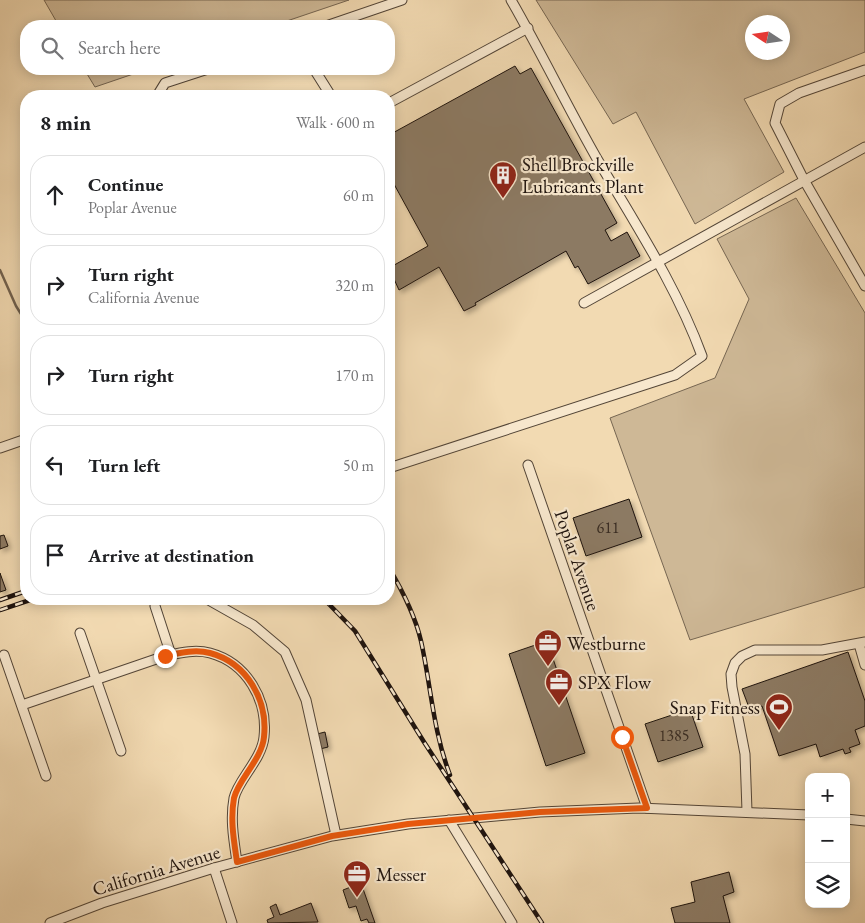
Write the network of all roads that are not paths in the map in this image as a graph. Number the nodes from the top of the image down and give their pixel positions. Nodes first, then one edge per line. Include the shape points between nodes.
1 (402, 0) edge
2 (511, 0) edge
3 (344, 20) edge
4 (528, 28) junction
5 (865, 70) edge
6 (188, 75) edge
7 (318, 75) edge
8 (160, 90) edge
9 (327, 90) edge
10 (395, 100) edge
11 (865, 146) edge
12 (804, 180) junction
13 (658, 261) junction
14 (865, 286) edge
15 (584, 303) dead end
16 (20, 441) edge
17 (0, 448) edge
18 (528, 465) dead end
19 (395, 466) edge
20 (218, 605) edge
21 (155, 606) dead end
22 (80, 633) dead end
23 (862, 643) edge
24 (4, 655) dead end
25 (171, 655) junction
26 (865, 665) edge
27 (96, 680) junction
28 (22, 705) junction
29 (121, 751) dead end
30 (46, 776) dead end
31 (647, 808) junction
32 (747, 811) junction
33 (805, 815) edge
34 (850, 819) edge
35 (449, 820) junction
36 (865, 821) edge
37 (336, 836) junction
38 (237, 862) junction
39 (214, 868) junction
40 (50, 923) edge
41 (232, 923) edge
42 (512, 923) edge

1 - 3 street
2 - 4 street
4 - 10 street
4 - 13 street via 596,156
5 - 12 street via 798,93 780,104 775,123
6 - 8 street via 165,82
7 - 9 street
11 - 12 street
12 - 13 street
12 - 14 street
13 - 15 street
13 - 19 street via 702,356 675,375
16 - 17 street
18 - 31 street, Poplar Avenue
20 - 37 street via 253,625 285,652 306,700
21 - 25 street
22 - 27 street
23 - 26 street
23 - 32 street via 822,650 755,650 735,663 731,674 745,754
24 - 28 street
25 - 27 street
25 - 38 street via 188,651 208,652 228,660 252,682 263,705 264,739 252,768 234,796 231,828
27 - 28 street
27 - 29 street
28 - 30 street
31 - 32 street, California Avenue
31 - 35 street, California Avenue
32 - 33 street, California Avenue
34 - 36 street
35 - 37 street, California Avenue
35 - 42 street
37 - 38 street, California Avenue
38 - 39 street, California Avenue
39 - 40 street, California Avenue
39 - 41 street

